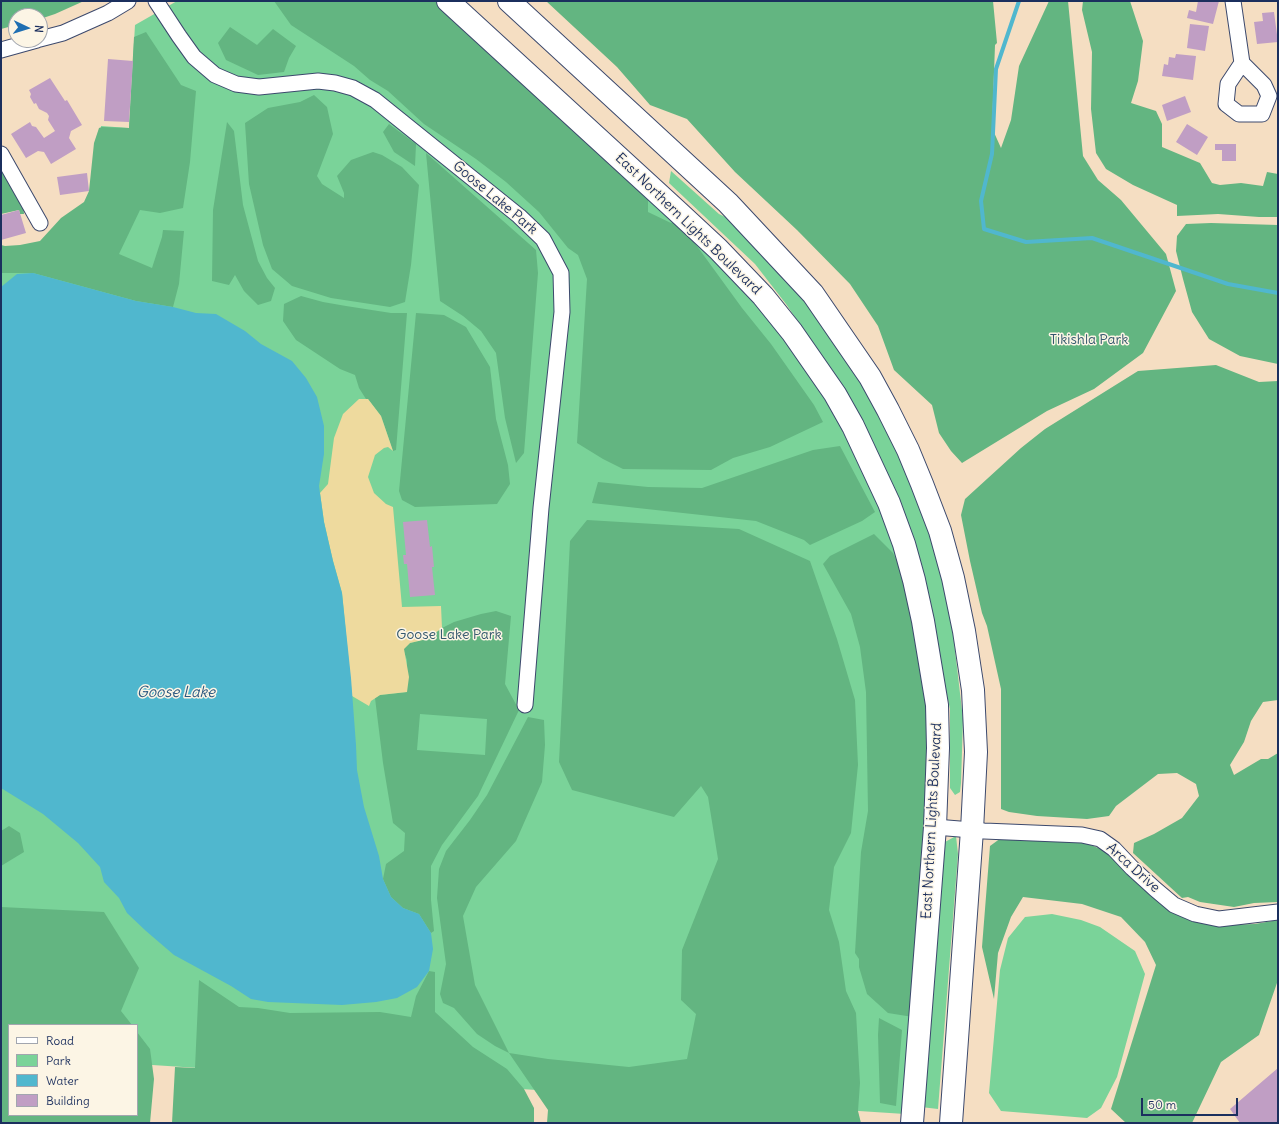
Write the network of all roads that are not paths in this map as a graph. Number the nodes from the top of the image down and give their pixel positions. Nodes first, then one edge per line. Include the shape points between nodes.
1 (128, 1) edge
2 (156, 1) edge
3 (448, 1) edge
4 (509, 1) edge
5 (1233, 1) edge
6 (48, 37) edge
7 (1242, 63) dead end
8 (1, 154) edge
9 (40, 223) dead end
10 (525, 705) dead end
11 (935, 827) junction
12 (972, 830) junction
13 (1278, 912) edge
14 (912, 1123) edge
15 (951, 1123) edge

1 - 6 street via 108,13
2 - 10 street, Goose Lake Park via 194,57 215,75 236,84 259,87 318,81 335,83 354,88 375,100 519,216 544,240 562,273 562,312 541,508
3 - 11 main road, East Northern Lights Boulevard via 718,249 764,296 835,394 886,497 904,544 914,580 937,706
4 - 12 main road via 728,203 814,294 877,390 908,450 922,484 940,531 953,578 973,690 976,752
5 - 7 street
8 - 9 street
11 - 12 street, Arca Drive
11 - 14 main road, East Northern Lights Boulevard
12 - 13 street, Arca Drive via 1082,835 1100,839 1174,904 1195,914 1219,919
12 - 15 main road

